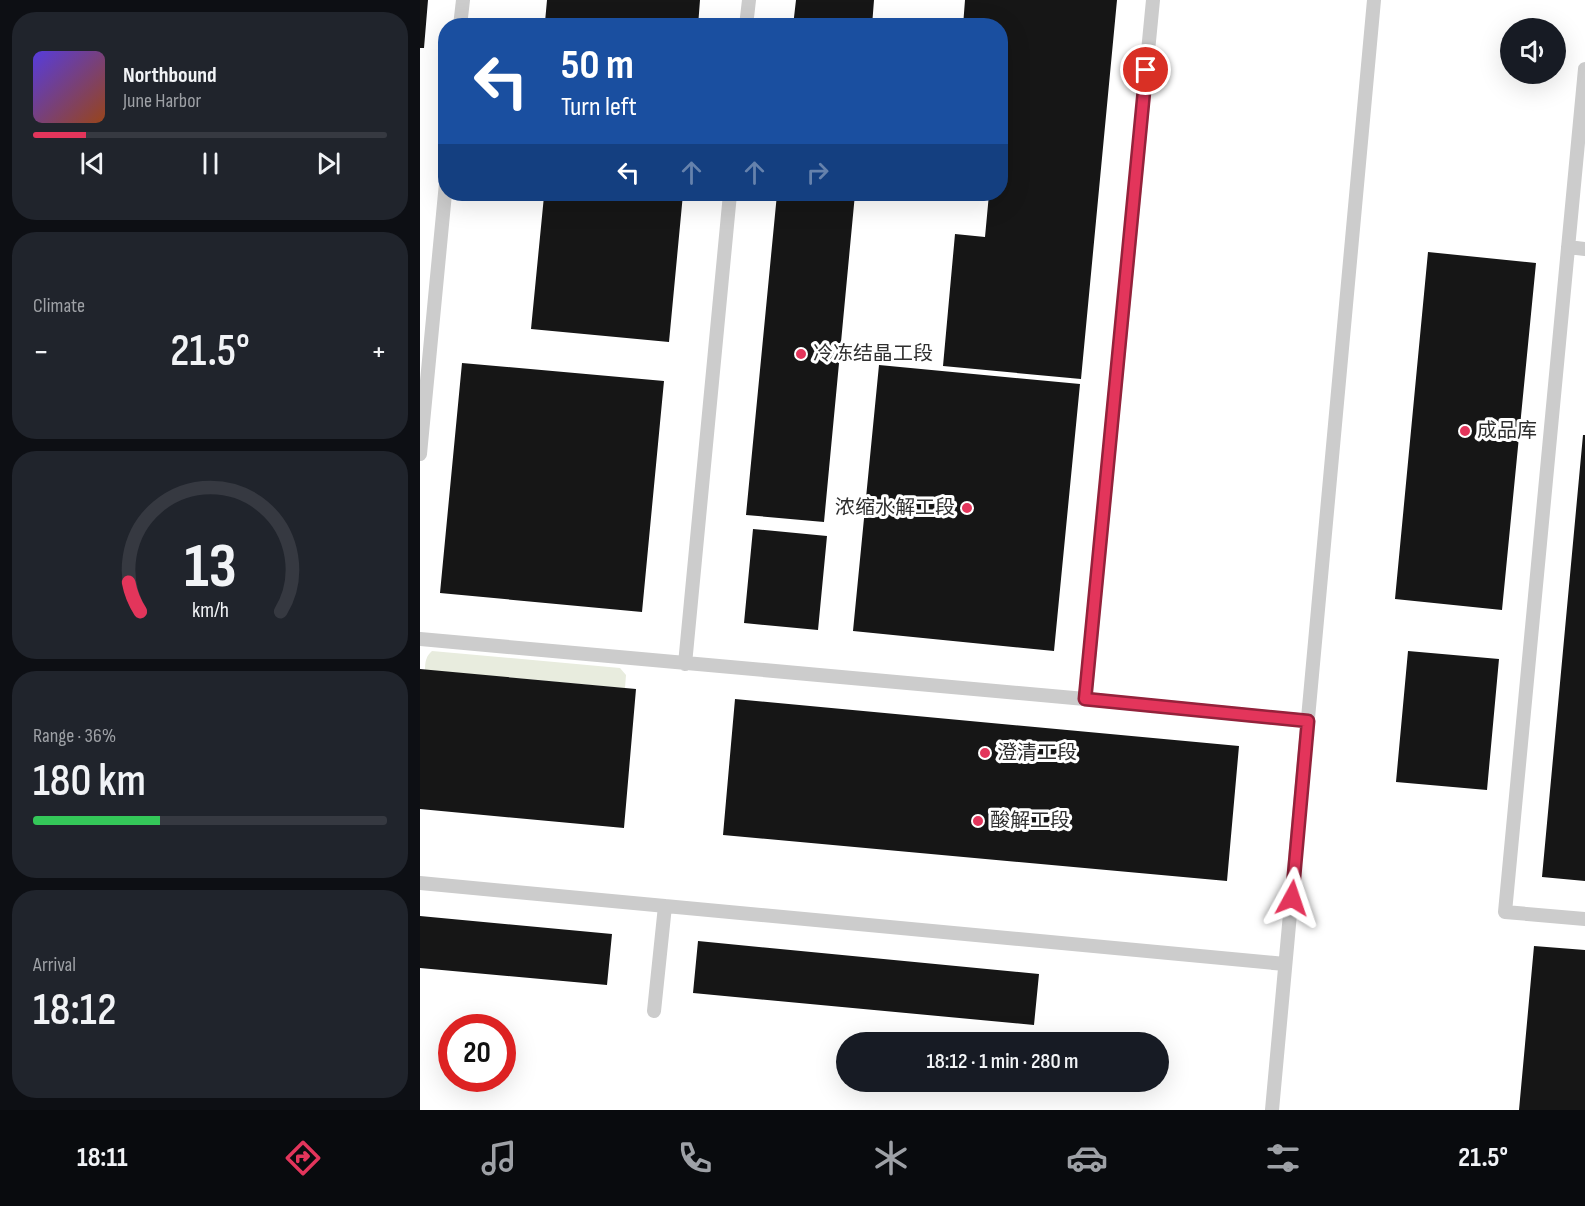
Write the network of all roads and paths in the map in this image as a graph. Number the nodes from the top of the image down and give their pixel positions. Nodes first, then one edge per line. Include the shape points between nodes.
1 (463, 0) edge
2 (749, 0) edge
3 (1153, 0) edge
4 (1374, 0) edge
5 (461, 18) edge
6 (747, 18) edge
7 (1585, 69) edge
8 (444, 201) edge
9 (729, 201) edge
10 (1568, 248) junction
11 (1585, 249) edge
12 (420, 454) edge
13 (420, 639) edge
14 (685, 664) junction
15 (1085, 699) junction
16 (1308, 721) junction
17 (420, 883) edge
18 (665, 906) junction
19 (1585, 919) edge
20 (1285, 964) junction
21 (654, 1011) dead end
22 (1272, 1110) edge

1 - 5 lane
2 - 6 lane
3 - 15 lane
4 - 16 lane
7 - 10 lane
8 - 12 lane
9 - 14 lane
10 - 11 lane
10 - 19 lane via 1505,912
13 - 14 lane
14 - 15 lane
15 - 16 lane
16 - 20 lane
17 - 18 lane
18 - 20 lane
18 - 21 lane
20 - 22 lane

